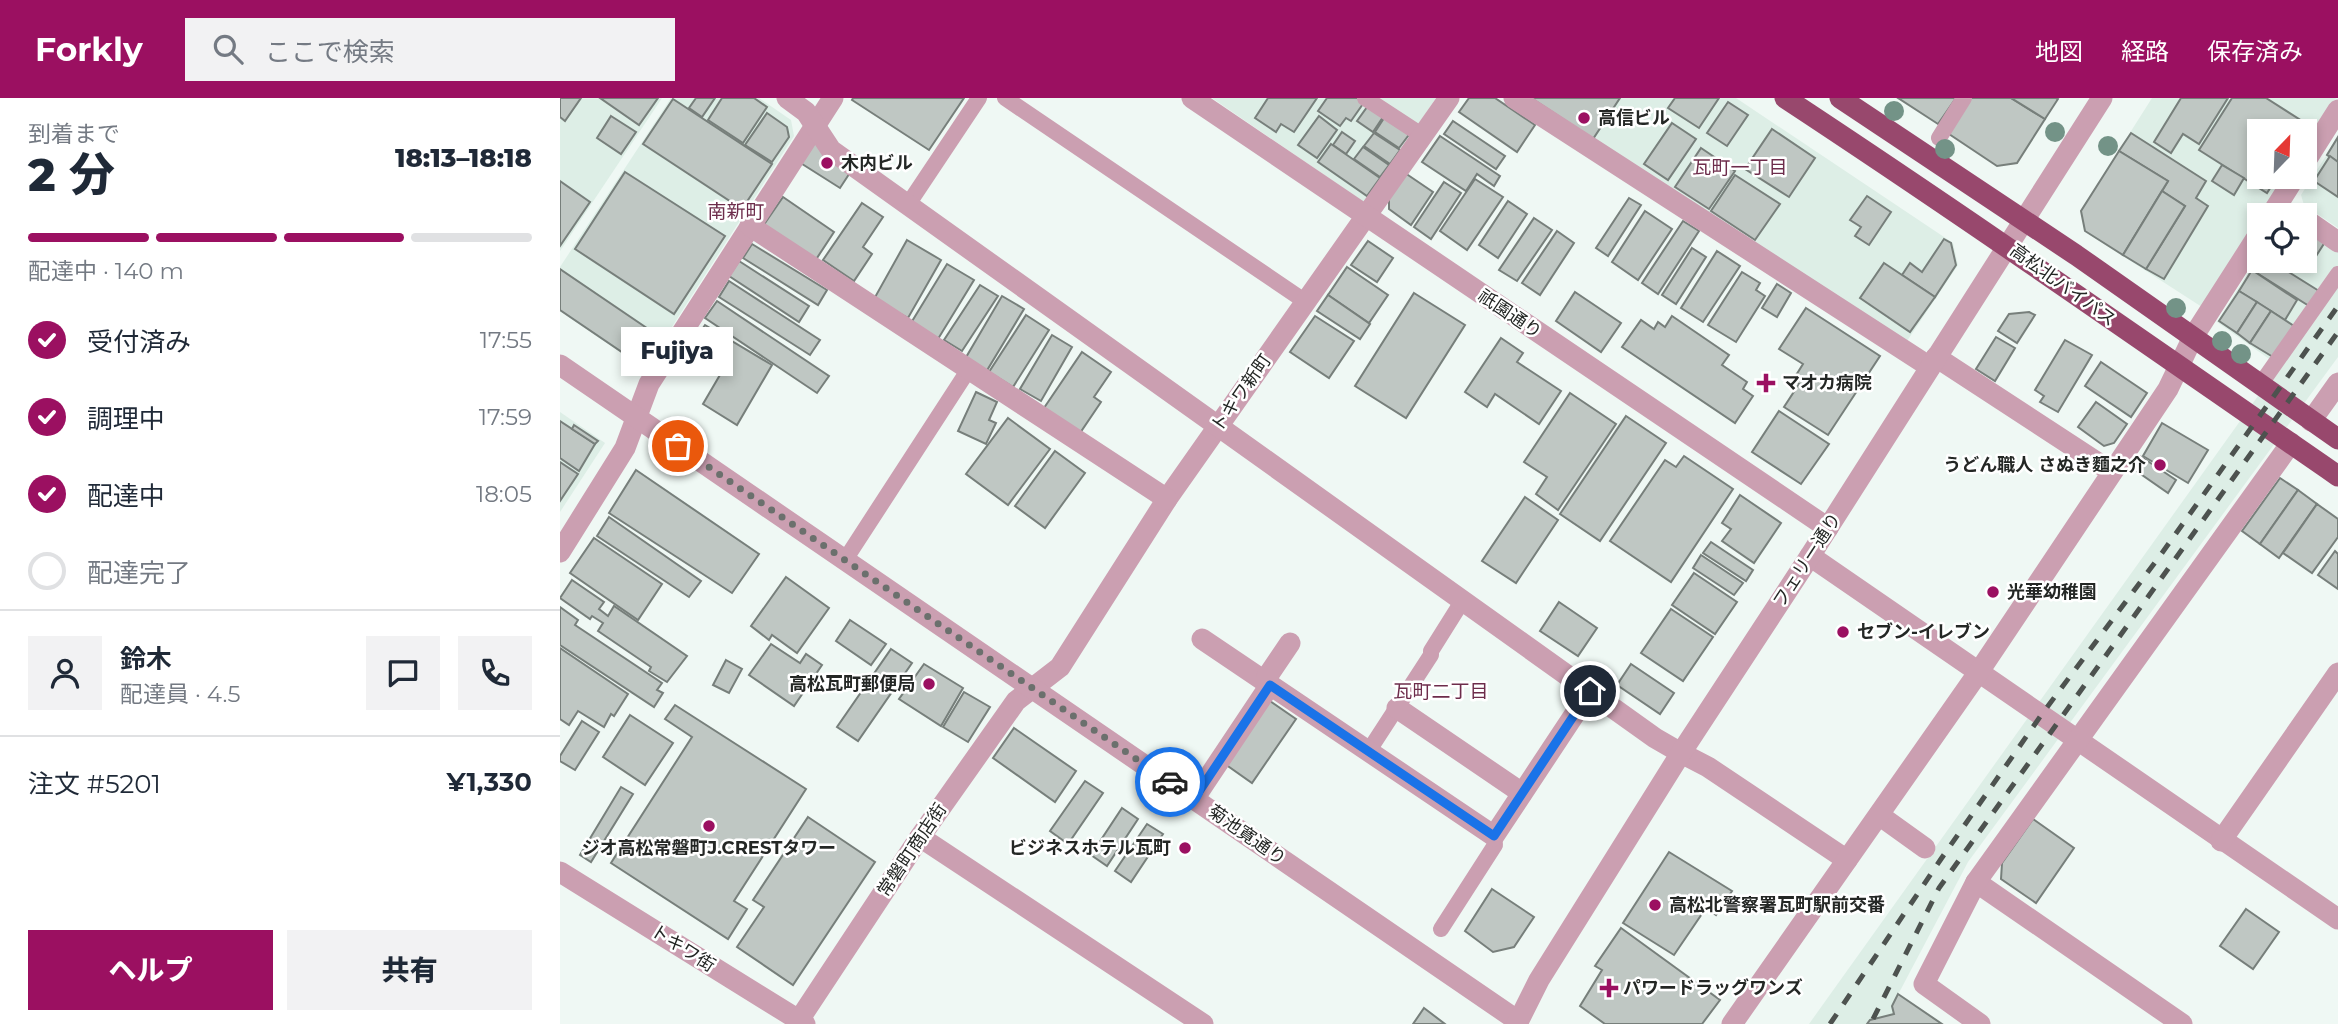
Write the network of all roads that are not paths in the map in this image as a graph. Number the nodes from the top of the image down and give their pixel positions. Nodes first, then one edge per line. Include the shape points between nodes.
1 (787, 98) edge
2 (833, 98) edge
3 (979, 98) edge
4 (1005, 98) edge
5 (1192, 98) edge
6 (1365, 98) edge
7 (1449, 98) edge
8 (1514, 98) edge
9 (1785, 98) edge
10 (1840, 98) edge
11 (1964, 98) edge
12 (2102, 98) edge
13 (2338, 110) edge
14 (815, 126) junction
15 (1423, 136) junction
16 (1938, 138) dead end
17 (2317, 143) edge
18 (909, 203) junction
19 (1366, 217) junction
20 (2024, 222) junction
21 (750, 226) junction
22 (2317, 227) edge
23 (2338, 242) edge
24 (2007, 246) junction
25 (2247, 253) edge
26 (2338, 274) edge
27 (1306, 302) junction
28 (2193, 337) junction
29 (1933, 362) junction
30 (560, 365) edge
31 (2179, 367) junction
32 (969, 369) junction
33 (2338, 383) edge
34 (2260, 385) junction
35 (635, 417) junction
36 (2311, 421) junction
37 (1218, 424) junction
38 (2338, 439) edge
39 (2291, 443) junction
40 (2112, 472) junction
41 (2338, 476) edge
42 (1167, 499) junction
43 (1828, 528) junction
44 (560, 552) edge
45 (1810, 556) junction
46 (845, 560) junction
47 (1463, 600) junction
48 (1202, 639) dead end
49 (1290, 643) dead end
50 (1978, 673) junction
51 (2338, 673) edge
52 (1270, 685) junction
53 (1033, 688) junction
54 (1590, 691) junction
55 (1397, 708) junction
56 (2077, 739) junction
57 (1368, 752) junction
58 (1681, 753) junction
59 (1522, 793) junction
60 (1194, 799) junction
61 (1879, 816) junction
62 (1494, 836) junction
63 (920, 837) junction
64 (2221, 841) junction
65 (1925, 848) dead end
66 (1847, 860) junction
67 (560, 872) edge
68 (1976, 882) junction
69 (2338, 919) edge
70 (1441, 929) dead end
71 (802, 1022) edge
72 (1518, 1023) edge
73 (1203, 1024) edge
74 (1732, 1024) edge
75 (1980, 1024) edge
76 (2182, 1024) edge

1 - 14 street via 806,112
2 - 14 street
3 - 18 lane
4 - 27 lane
5 - 19 street, 祇園通り
6 - 15 lane
7 - 15 street, トキワ新町
8 - 29 street
9 - 24 highway, 高松北バイパス
10 - 20 highway, 高松北バイパス
11 - 16 lane
12 - 20 street, フェリー通り
13 - 17 street
14 - 18 street via 831,150
14 - 21 street
15 - 19 street, トキワ新町
18 - 37 street
19 - 27 street, トキワ新町
19 - 43 street, 祇園通り
20 - 24 street, フェリー通り
20 - 28 highway, 高松北バイパス
21 - 32 street
21 - 35 street via 649,384
22 - 23 street
24 - 29 street, フェリー通り
24 - 31 highway, 高松北バイパス
25 - 28 street
26 - 34 lane
27 - 37 street, トキワ新町
28 - 31 street
28 - 34 highway, 高松北バイパス
29 - 40 street
29 - 43 street, フェリー通り
30 - 35 street, 菊池寛通り
31 - 39 highway, 高松北バイパス
31 - 40 street
32 - 42 street
32 - 46 lane
33 - 36 street
34 - 36 highway, 高松北バイパス
35 - 44 street via 625,448
35 - 46 street, 菊池寛通り
36 - 38 highway, 高松北バイパス
37 - 42 street, トキワ新町
37 - 47 street
39 - 41 highway, 高松北バイパス
39 - 56 street
40 - 50 street
42 - 53 street, トキワ新町 via 1060,667
43 - 45 street, フェリー通り
45 - 50 street
45 - 58 street, フェリー通り
46 - 53 street, 菊池寛通り
47 - 54 street
47 - 55 lane
48 - 52 street
49 - 52 street via 1267,677
50 - 56 street
50 - 61 street
51 - 64 street
52 - 57 street
52 - 60 street
53 - 60 street, 菊池寛通り
53 - 63 street, 常磐町商店街 via 1016,701
54 - 58 street
54 - 59 street
55 - 57 lane
55 - 59 street
56 - 64 street
56 - 68 street
57 - 62 street
58 - 66 street
58 - 72 street, フェリー通り via 1539,980
59 - 62 street
60 - 72 street, 菊池寛通り
61 - 65 street
61 - 66 street
62 - 70 lane via 1495,845
63 - 71 street, 常磐町商店街
63 - 73 street
64 - 69 street
66 - 74 street
67 - 71 street, トキワ街
68 - 75 street via 1924,985
68 - 76 street

